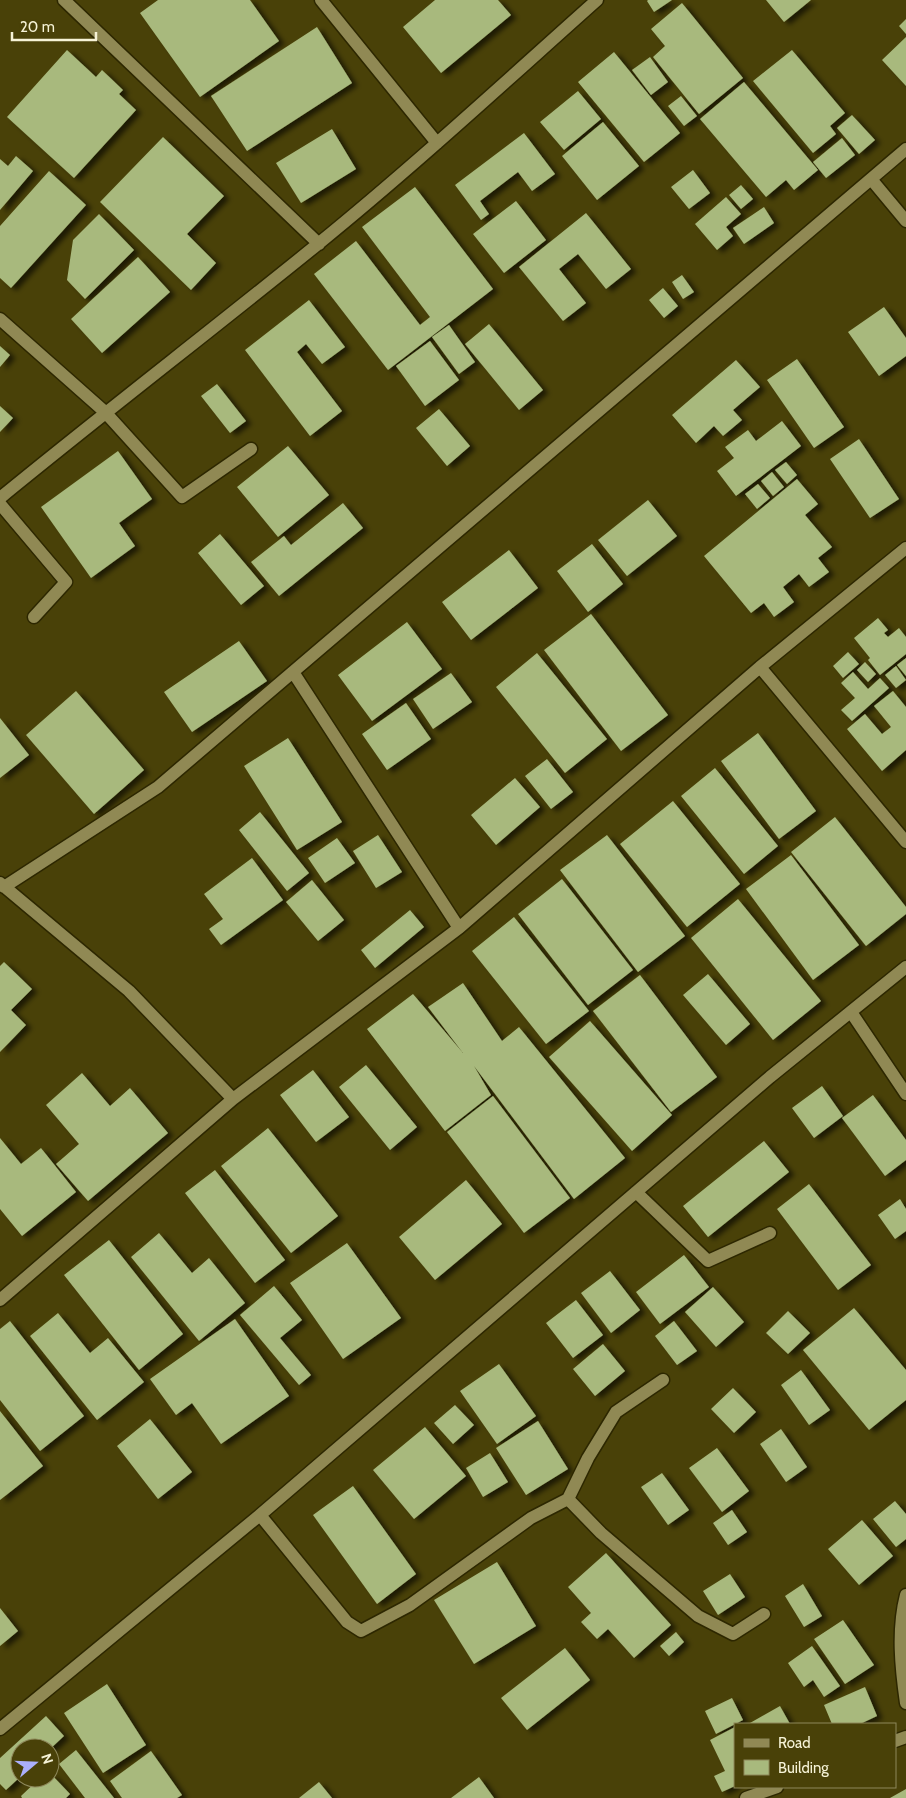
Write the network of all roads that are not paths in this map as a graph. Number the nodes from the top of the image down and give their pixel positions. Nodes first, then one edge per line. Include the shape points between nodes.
1 (64, 0) edge
2 (321, 0) edge
3 (597, 0) edge
4 (437, 143) junction
5 (906, 149) edge
6 (871, 180) junction
7 (906, 222) edge
8 (319, 244) junction
9 (0, 319) edge
10 (105, 412) junction
11 (251, 449) dead end
12 (0, 498) edge
13 (0, 504) edge
14 (906, 548) edge
15 (34, 617) dead end
16 (760, 667) junction
17 (293, 672) junction
18 (906, 842) edge
19 (2, 885) edge
20 (459, 928) junction
21 (906, 967) edge
22 (851, 1012) junction
23 (906, 1094) edge
24 (233, 1099) junction
25 (636, 1192) junction
26 (770, 1234) dead end
27 (0, 1300) edge
28 (663, 1380) dead end
29 (568, 1499) junction
30 (260, 1515) junction
31 (906, 1595) edge
32 (764, 1614) dead end
33 (906, 1703) edge
34 (0, 1729) edge
35 (774, 1788) edge
36 (746, 1798) edge

1 - 8 street
2 - 4 street
3 - 4 street
4 - 8 street
5 - 6 street
6 - 7 street
6 - 17 street
8 - 10 street
9 - 10 street
10 - 11 street via 182,497
10 - 12 street
13 - 15 street via 66,582
14 - 16 street
16 - 18 street
16 - 20 street
17 - 19 street via 158,787
17 - 20 street
19 - 24 street via 130,990
20 - 24 street
21 - 22 street
22 - 23 street
22 - 25 street
24 - 27 street
25 - 26 street via 708,1261
25 - 30 street
28 - 29 street via 616,1412
29 - 30 street via 531,1518 410,1604 361,1631 347,1622
29 - 32 street via 601,1533 698,1616 733,1634
30 - 34 street
31 - 33 street via 902,1610 901,1665
35 - 36 street

